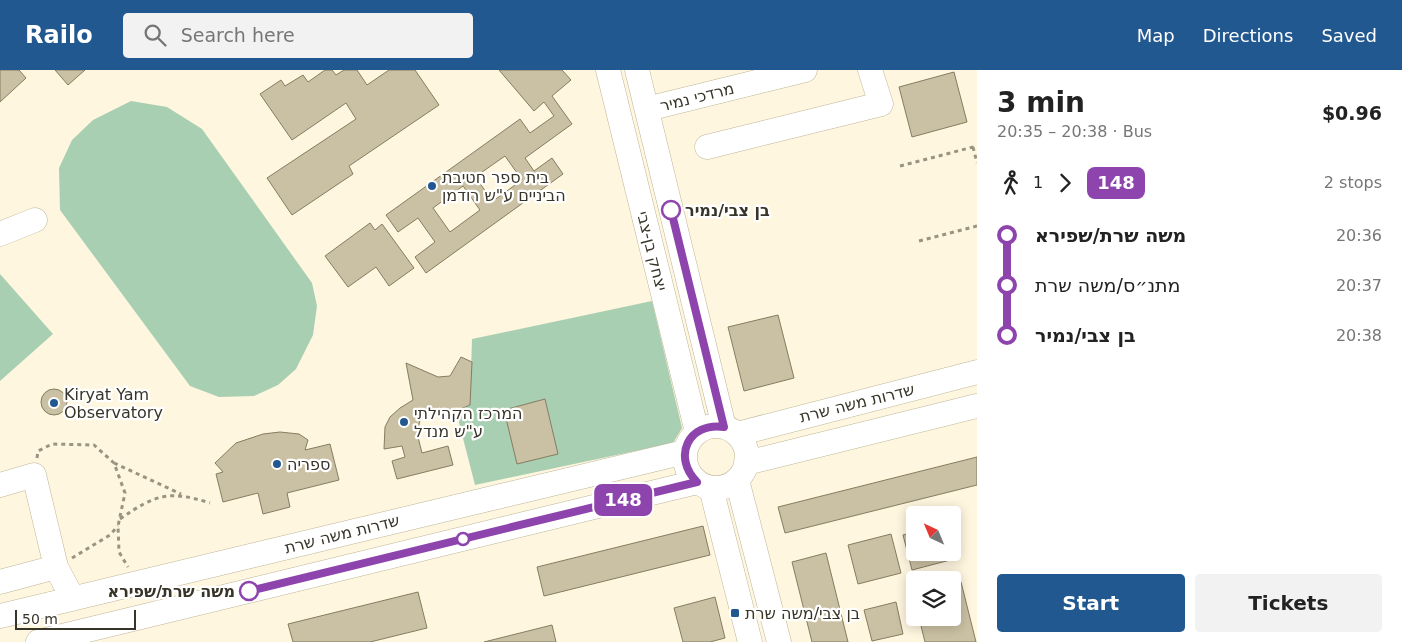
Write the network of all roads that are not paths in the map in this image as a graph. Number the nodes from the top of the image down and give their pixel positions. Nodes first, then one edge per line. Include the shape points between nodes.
1 (608, 70) edge
2 (638, 70) edge
3 (805, 70) edge
4 (870, 70) edge
5 (647, 109) junction
6 (707, 148) dead end
7 (34, 220) dead end
8 (0, 234) edge
9 (974, 369) edge
10 (977, 406) edge
11 (730, 430) junction
12 (691, 442) junction
13 (742, 472) junction
14 (0, 485) edge
15 (704, 485) junction
16 (56, 567) junction
17 (0, 582) edge
18 (73, 599) junction
19 (0, 616) edge
20 (38, 642) edge
21 (750, 642) edge
22 (779, 642) edge

1 - 12 street, יצחק בן-צבי
2 - 5 street, יצחק בן-צבי
3 - 5 street, מרדכי נמיר
4 - 6 street via 880,104
5 - 11 street, יצחק בן-צבי
7 - 8 street
9 - 11 street, שדרות משה שרת
10 - 13 street, שדרות משה שרת
11 - 12 street via 710,426
11 - 13 street via 745,447
12 - 15 street via 687,469
12 - 18 street, שדרות משה שרת
13 - 15 street via 720,488
13 - 22 street
14 - 16 street via 34,475
15 - 20 street, שדרות משה שרת
15 - 21 street
16 - 17 street
16 - 18 street
18 - 19 street, שדרות משה שרת

